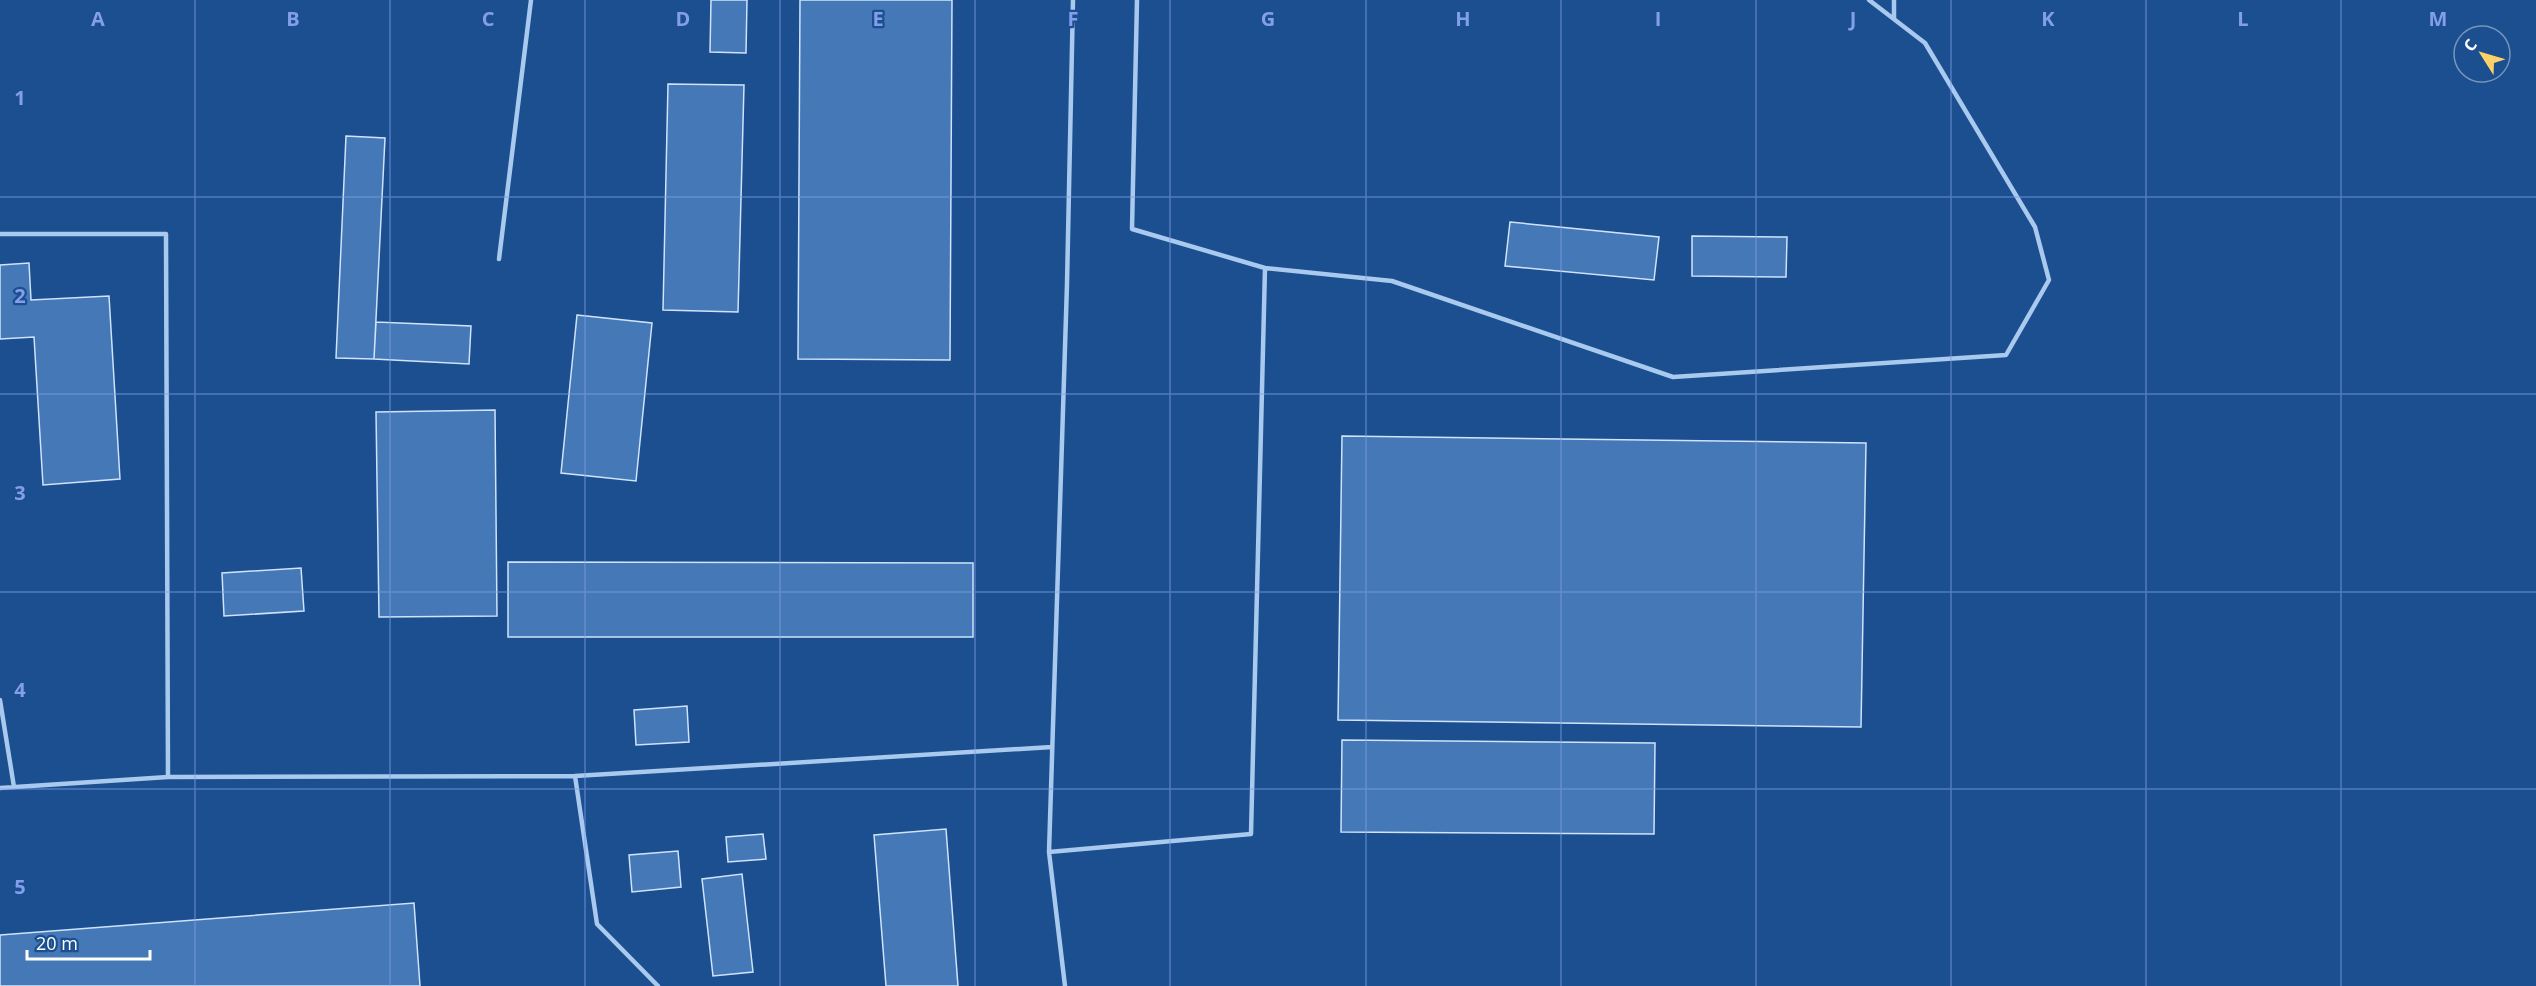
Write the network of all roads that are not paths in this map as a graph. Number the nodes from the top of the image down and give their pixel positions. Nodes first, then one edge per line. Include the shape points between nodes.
1 (531, 0) edge
2 (1073, 0) edge
3 (1137, 0) edge
4 (1869, 0) edge
5 (1894, 0) edge
6 (1894, 19) junction
7 (0, 234) edge
8 (499, 259) dead end
9 (1265, 268) junction
10 (0, 700) edge
11 (1052, 747) junction
12 (575, 776) junction
13 (168, 777) junction
14 (14, 787) junction
15 (0, 788) edge
16 (1049, 852) junction
17 (658, 986) edge
18 (1065, 986) edge

1 - 8 lane
2 - 11 lane
3 - 9 lane via 1132,229
4 - 6 lane
5 - 6 lane
6 - 9 lane via 1925,43 2035,227 2049,280 2006,355 1673,377 1392,281
7 - 13 lane via 166,234
9 - 16 lane via 1251,834
10 - 14 lane
11 - 12 lane
11 - 16 lane
12 - 13 lane
12 - 17 lane via 597,924
13 - 14 lane
14 - 15 lane
16 - 18 lane

